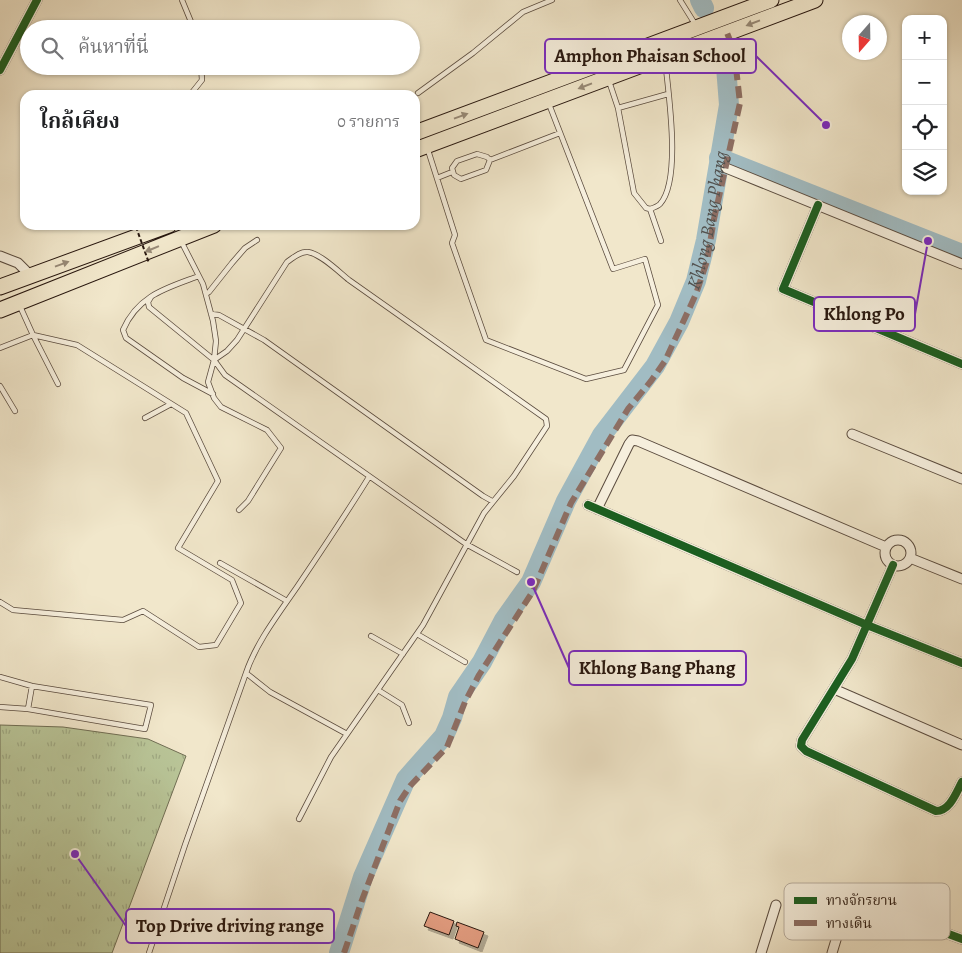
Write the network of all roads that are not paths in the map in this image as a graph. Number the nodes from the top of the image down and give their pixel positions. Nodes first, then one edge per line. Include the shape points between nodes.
1 (37, 0) edge
2 (182, 0) edge
3 (552, 0) edge
4 (680, 0) edge
5 (771, 0) edge
6 (815, 0) edge
7 (26, 20) edge
8 (190, 20) edge
9 (697, 28) junction
10 (20, 32) edge
11 (665, 56) junction
12 (0, 70) edge
13 (202, 75) edge
14 (608, 78) junction
15 (194, 90) edge
16 (420, 92) edge
17 (668, 94) junction
18 (547, 100) junction
19 (618, 108) junction
20 (420, 131) edge
21 (560, 133) junction
22 (421, 148) edge
23 (490, 160) junction
24 (726, 168) dead end
25 (452, 172) junction
26 (437, 178) junction
27 (818, 205) junction
28 (650, 209) junction
29 (155, 230) edge
30 (183, 233) edge
31 (257, 240) dead end
32 (662, 241) dead end
33 (0, 256) edge
34 (962, 264) edge
35 (31, 276) junction
36 (199, 276) junction
37 (0, 287) edge
38 (206, 294) junction
39 (151, 297) junction
40 (19, 303) junction
41 (0, 310) edge
42 (211, 314) junction
43 (245, 330) junction
44 (33, 335) junction
45 (0, 348) edge
46 (214, 360) junction
47 (962, 364) edge
48 (58, 384) dead end
49 (0, 386) edge
50 (212, 394) junction
51 (171, 404) junction
52 (14, 411) dead end
53 (145, 418) dead end
54 (852, 434) dead end
55 (369, 477) junction
56 (962, 480) edge
57 (492, 501) junction
58 (588, 505) dead end
59 (598, 509) junction
60 (239, 510) dead end
61 (466, 544) junction
62 (886, 547) junction
63 (910, 558) junction
64 (220, 563) dead end
65 (893, 565) junction
66 (517, 572) dead end
67 (962, 580) edge
68 (287, 601) junction
69 (0, 602) edge
70 (867, 625) junction
71 (417, 634) junction
72 (371, 636) dead end
73 (403, 654) junction
74 (465, 662) dead end
75 (962, 663) edge
76 (246, 673) junction
77 (0, 677) edge
78 (32, 686) junction
79 (834, 689) junction
80 (378, 690) junction
81 (0, 707) edge
82 (28, 709) junction
83 (409, 722) dead end
84 (347, 734) junction
85 (962, 744) edge
86 (962, 782) edge
87 (299, 819) dead end
88 (776, 905) dead end
89 (950, 935) edge
90 (962, 939) edge
91 (836, 940) edge
92 (149, 953) edge
93 (761, 953) edge
94 (832, 953) edge

1 - 7 street
2 - 8 lane
3 - 16 lane via 524,12
4 - 9 lane
5 - 9 main road
6 -> 11 main road
20 -> 9 main road
10 - 12 street
11 - 14 main road
11 - 17 lane
13 - 15 lane via 202,80
14 -> 18 main road
14 - 19 lane
17 - 19 lane
17 - 28 lane via 672,131 670,181 660,204
18 - 21 lane
18 - 22 main road
19 - 28 lane via 634,193
21 - 23 lane
21 - 26 lane via 613,270 645,259 658,305 624,370 586,379 486,340 452,244 455,234
22 - 26 lane
23 - 25 lane via 477,154 457,161
23 - 25 lane via 486,170 467,178 457,178
24 - 27 street
25 - 26 lane
27 - 34 street
27 - 47 street via 782,289
28 - 32 lane
35 -> 29 main road
30 - 36 lane
30 -> 40 main road
31 - 38 lane via 245,248
33 - 35 street via 18,263
35 - 37 main road
36 - 38 lane
36 - 39 lane
38 - 42 lane
39 - 46 lane via 149,308
39 - 50 lane via 142,301 126,322 123,330 126,338
40 - 41 main road
40 - 44 lane
42 - 43 lane via 219,315
42 - 46 lane via 216,342
43 - 46 lane
43 - 57 lane
43 - 57 lane via 287,262 307,252 318,256 546,420 547,426 514,476
44 - 45 lane
44 - 48 lane
44 - 51 lane via 77,345
46 - 50 lane via 208,382
46 - 55 lane via 225,375
49 - 52 lane
50 - 60 lane via 221,407 268,430 281,448
51 - 53 lane
51 - 69 lane via 186,413 218,481 178,548 232,580 241,603 216,645 199,647 143,612 123,620 13,610
54 - 56 street
55 - 61 lane
55 - 68 lane
57 - 61 lane
58 - 59 street
59 - 62 street via 632,440
59 - 70 street
61 - 66 lane
61 - 71 lane
62 - 63 street via 894,540 904,541 910,548
62 - 65 street via 886,557
63 - 65 street via 903,565
63 - 67 street
64 - 68 lane
65 - 70 street
68 - 76 lane
70 - 75 street
70 - 79 street
71 - 73 lane
71 - 74 lane
72 - 73 lane
73 - 80 lane
76 - 84 lane via 270,692
76 - 92 lane
77 - 78 lane
78 - 82 lane
78 - 82 lane via 151,705 145,729
79 - 85 street
79 - 86 street via 802,740 801,746 806,751 936,811 948,807
80 - 83 lane via 402,705
80 - 84 lane
81 - 82 lane
84 - 87 lane
88 - 93 street
89 - 90 street
91 - 94 street

